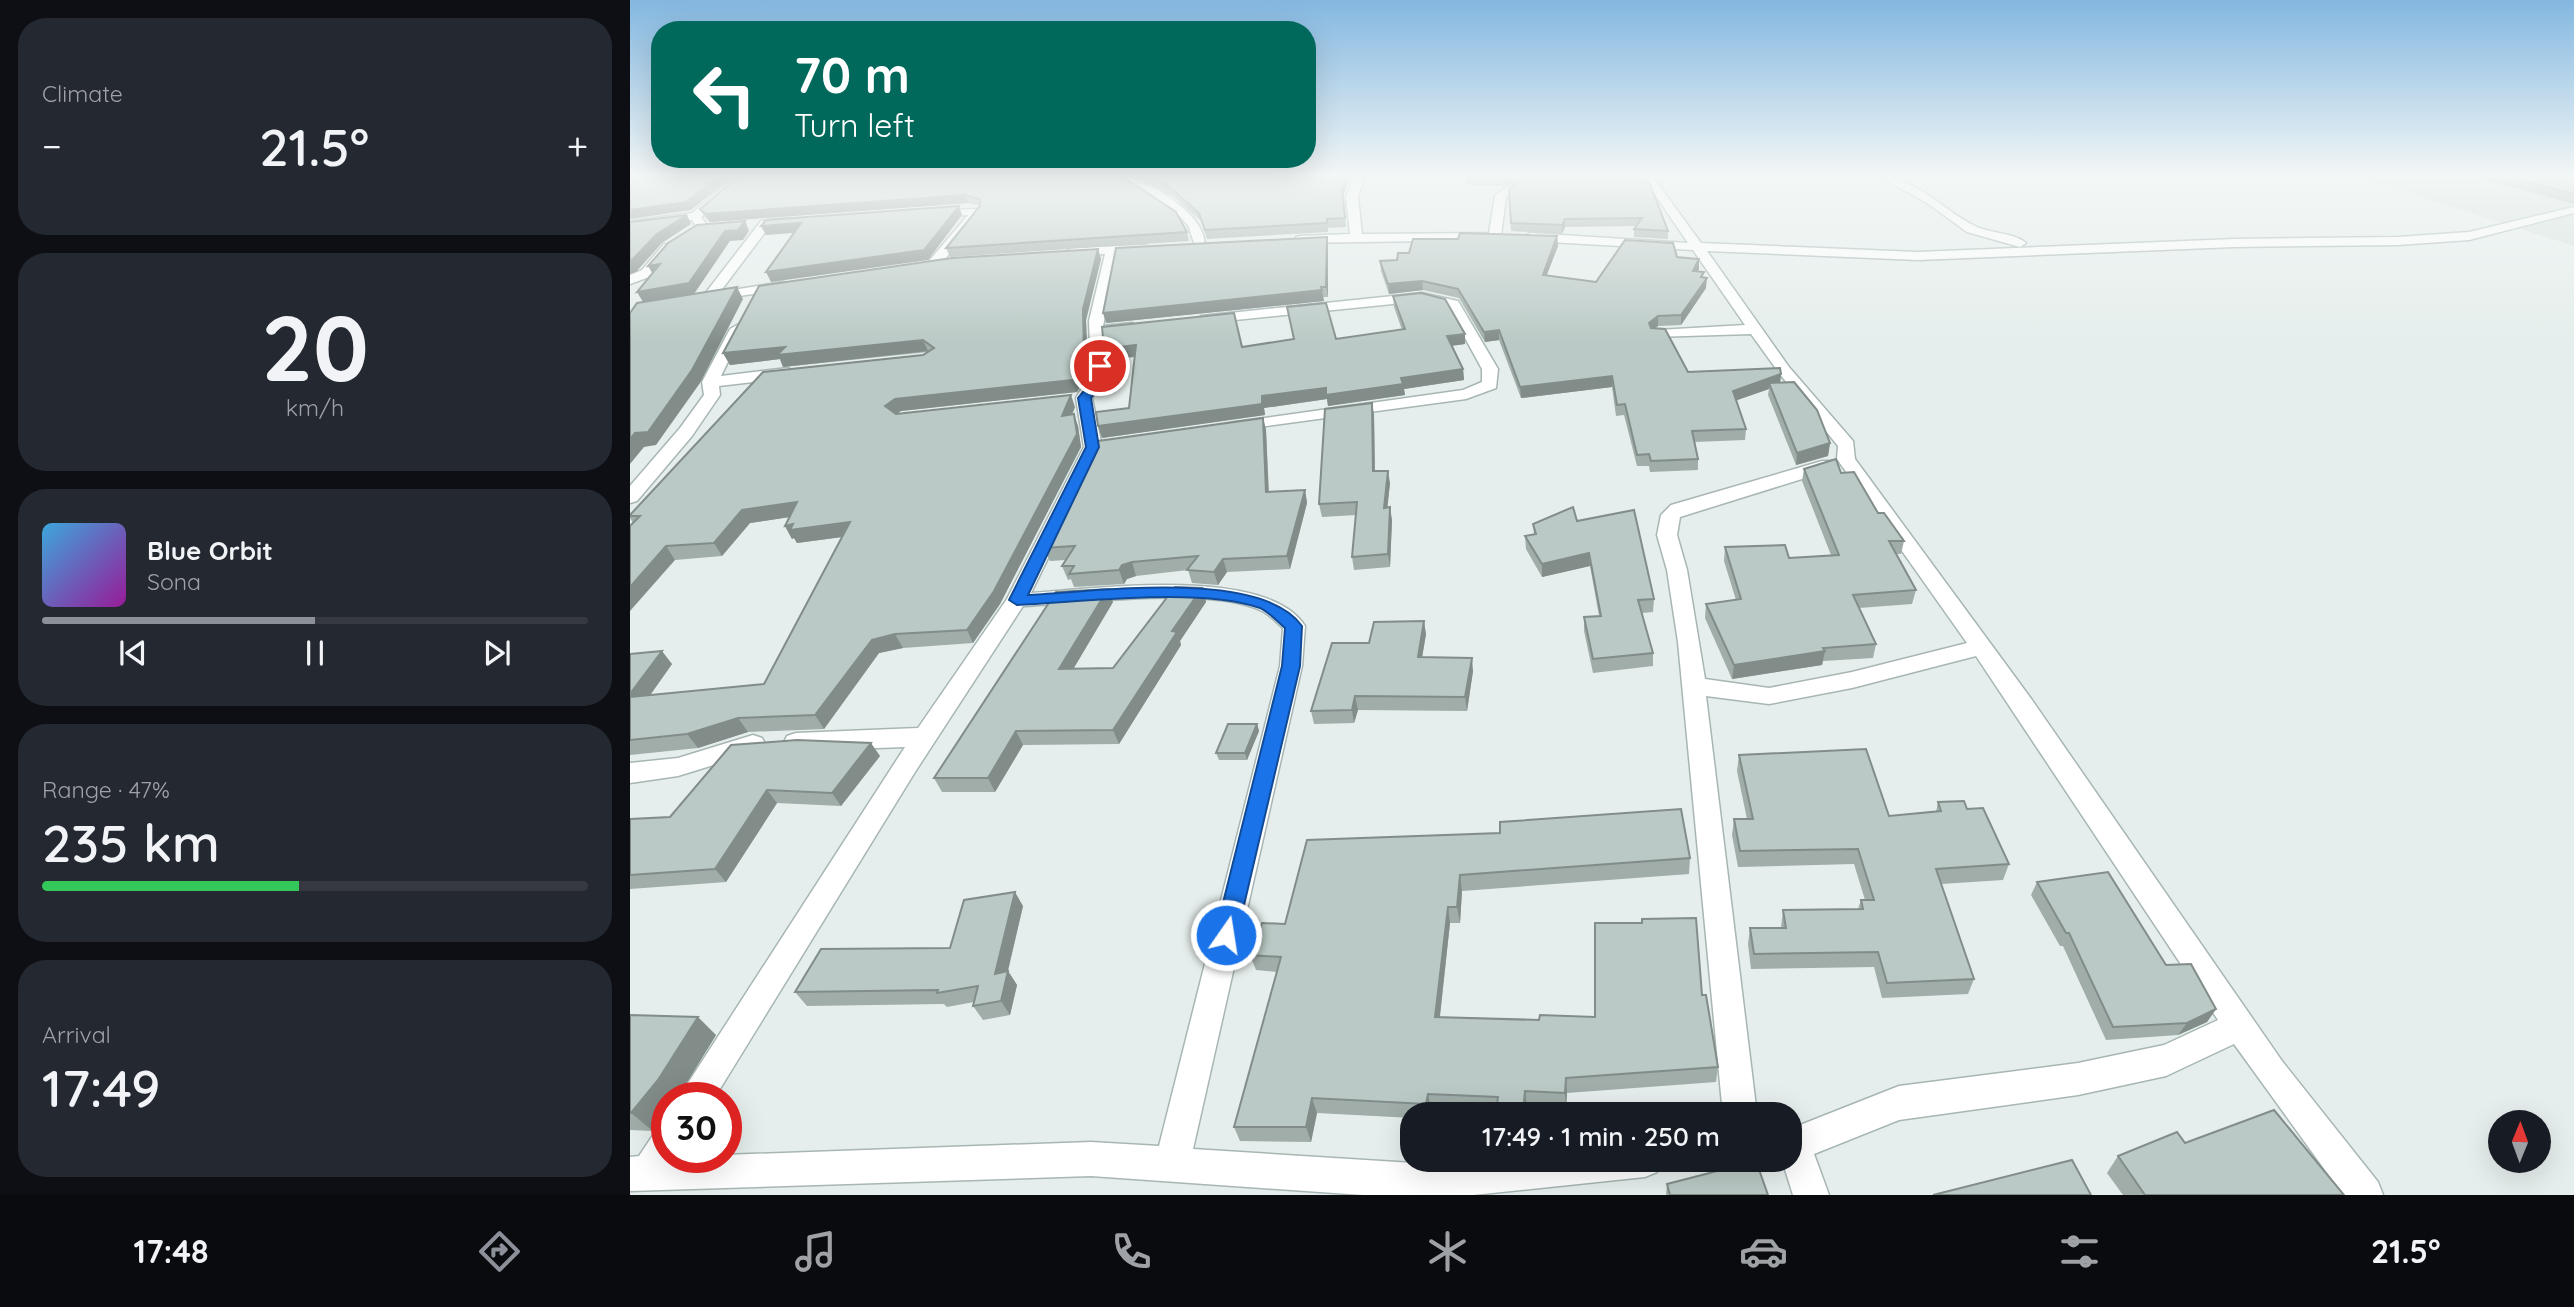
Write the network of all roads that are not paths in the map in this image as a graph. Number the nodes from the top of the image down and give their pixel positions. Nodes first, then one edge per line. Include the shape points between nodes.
1 (687, 233) edge
2 (758, 233) edge
3 (957, 233) edge
4 (1197, 233) edge
5 (1356, 233) edge
6 (1506, 233) edge
7 (1686, 233) edge
8 (1981, 233) edge
9 (2482, 233) edge
10 (1506, 236) junction
11 (1356, 237) junction
12 (1281, 241) edge
13 (1201, 246) edge
14 (1696, 247) junction
15 (1162, 248) edge
16 (2044, 249) junction
17 (1112, 250) junction
18 (1060, 253) edge
19 (956, 262) edge
20 (630, 280) edge
21 (796, 284) edge
22 (751, 302) junction
23 (1191, 321) edge
24 (1150, 325) edge
25 (1756, 329) junction
26 (1096, 331) junction
27 (1657, 334) edge
28 (800, 372) edge
29 (710, 382) junction
30 (1084, 398) junction
31 (1061, 401) edge
32 (1217, 429) edge
33 (661, 459) junction
34 (1846, 459) junction
35 (630, 468) edge
36 (630, 497) edge
37 (1017, 600) junction
38 (1981, 647) junction
39 (1694, 686) junction
40 (926, 737) junction
41 (630, 773) edge
42 (2240, 1026) junction
43 (706, 1082) edge
44 (1739, 1102) edge
45 (1802, 1142) edge
46 (651, 1161) edge
47 (1172, 1164) junction
48 (1527, 1172) edge
49 (1802, 1172) edge
50 (639, 1174) edge
51 (1811, 1195) edge
52 (2365, 1195) edge

1 - 20 street via 648,273
2 - 22 street via 704,299
3 - 19 street via 928,265
4 - 13 street
5 - 11 street
6 - 10 street
7 - 14 street
8 - 16 street
9 - 16 street via 2398,241
10 - 11 street
10 - 14 street
11 - 12 street
14 - 16 street via 1917,256
14 - 25 street
15 - 17 street
17 - 18 street
17 - 26 street
21 - 22 street
22 - 29 street
23 - 32 street via 1422,297 1453,304 1490,369 1490,384 1466,394
24 - 26 street
25 - 27 street
25 - 34 street via 1847,446
26 - 30 street via 1098,381
28 - 29 street
29 - 33 street via 712,395
30 - 31 street
30 - 37 street via 1100,446
33 - 35 street
33 - 36 street
34 - 38 street
34 - 39 street via 1671,514 1667,535 1677,570
37 - 40 street
37 - 47 street via 1227,594 1268,606 1294,626 1291,666
38 - 39 street via 1769,696
38 - 42 street
39 - 44 street
40 - 41 street via 748,744 678,767
40 - 43 street
42 - 45 street via 2166,1060 2078,1079 1899,1103
42 - 52 street
46 - 50 street
47 - 48 street via 1429,1182
47 - 50 street via 1091,1158
49 - 51 street

